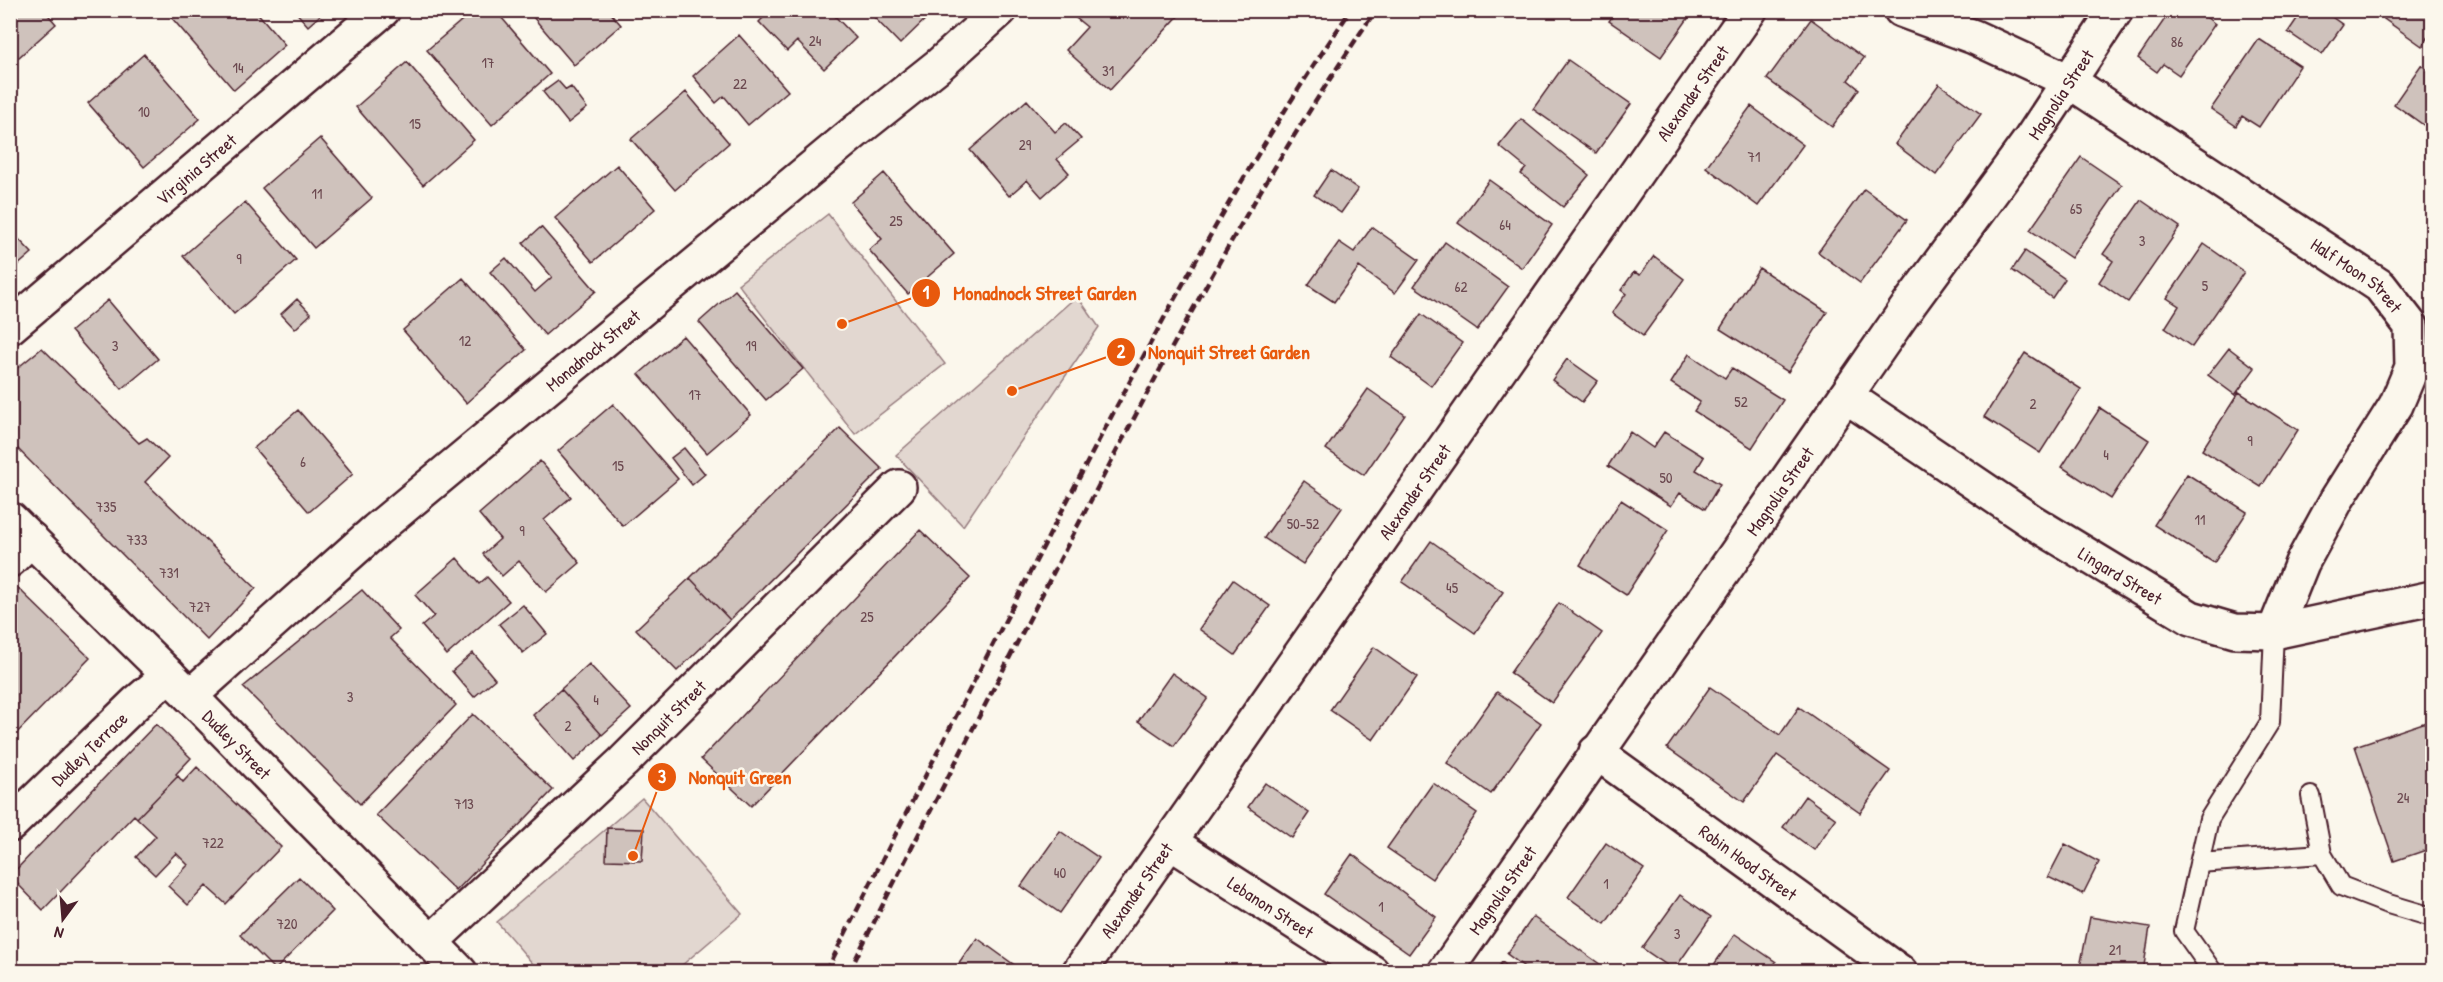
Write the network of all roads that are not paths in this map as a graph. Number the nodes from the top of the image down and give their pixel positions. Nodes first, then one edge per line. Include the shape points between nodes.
1 (383, 10) edge
2 (1000, 10) edge
3 (1750, 10) edge
4 (1901, 10) edge
5 (2116, 10) edge
6 (2070, 81) junction
7 (10, 327) edge
8 (1846, 396) junction
9 (899, 487) dead end
10 (17, 539) edge
11 (2433, 598) edge
12 (2274, 632) junction
13 (179, 685) junction
14 (1596, 752) junction
15 (2312, 796) dead end
16 (10, 825) edge
17 (1170, 842) junction
18 (2322, 854) junction
19 (2199, 863) junction
20 (2433, 917) edge
21 (431, 942) junction
22 (460, 972) edge
23 (1080, 972) edge
24 (1372, 972) edge
25 (1445, 972) edge
26 (1899, 972) edge
27 (2213, 972) edge

1 - 7 street, Virginia Street
2 - 13 street, Monadnock Street via 939,65 376,530
3 - 17 street, Alexander Street
4 - 6 street, Half Moon Street via 1974,37
5 - 6 street, Magnolia Street
6 - 8 street, Magnolia Street
6 - 12 street, Half Moon Street via 2380,286 2411,326 2412,367 2396,405 2302,563
8 - 12 street, Lingard Street via 2031,521 2191,618 2235,632
8 - 14 street, Magnolia Street
9 - 21 street, Nonquit Street via 623,762
10 - 13 street, Dudley Street
11 - 12 street, Lingard Street
12 - 19 lane via 2270,722 2209,819
13 - 16 street, Dudley Terrace via 137,702
13 - 21 street, Dudley Street
14 - 25 street, Magnolia Street
14 - 26 street, Robin Hood Street
15 - 18 lane
17 - 23 street, Alexander Street
17 - 24 street, Lebanon Street
18 - 19 lane
18 - 20 lane via 2341,886
19 - 27 lane via 2184,931
21 - 22 street, Dudley Street

